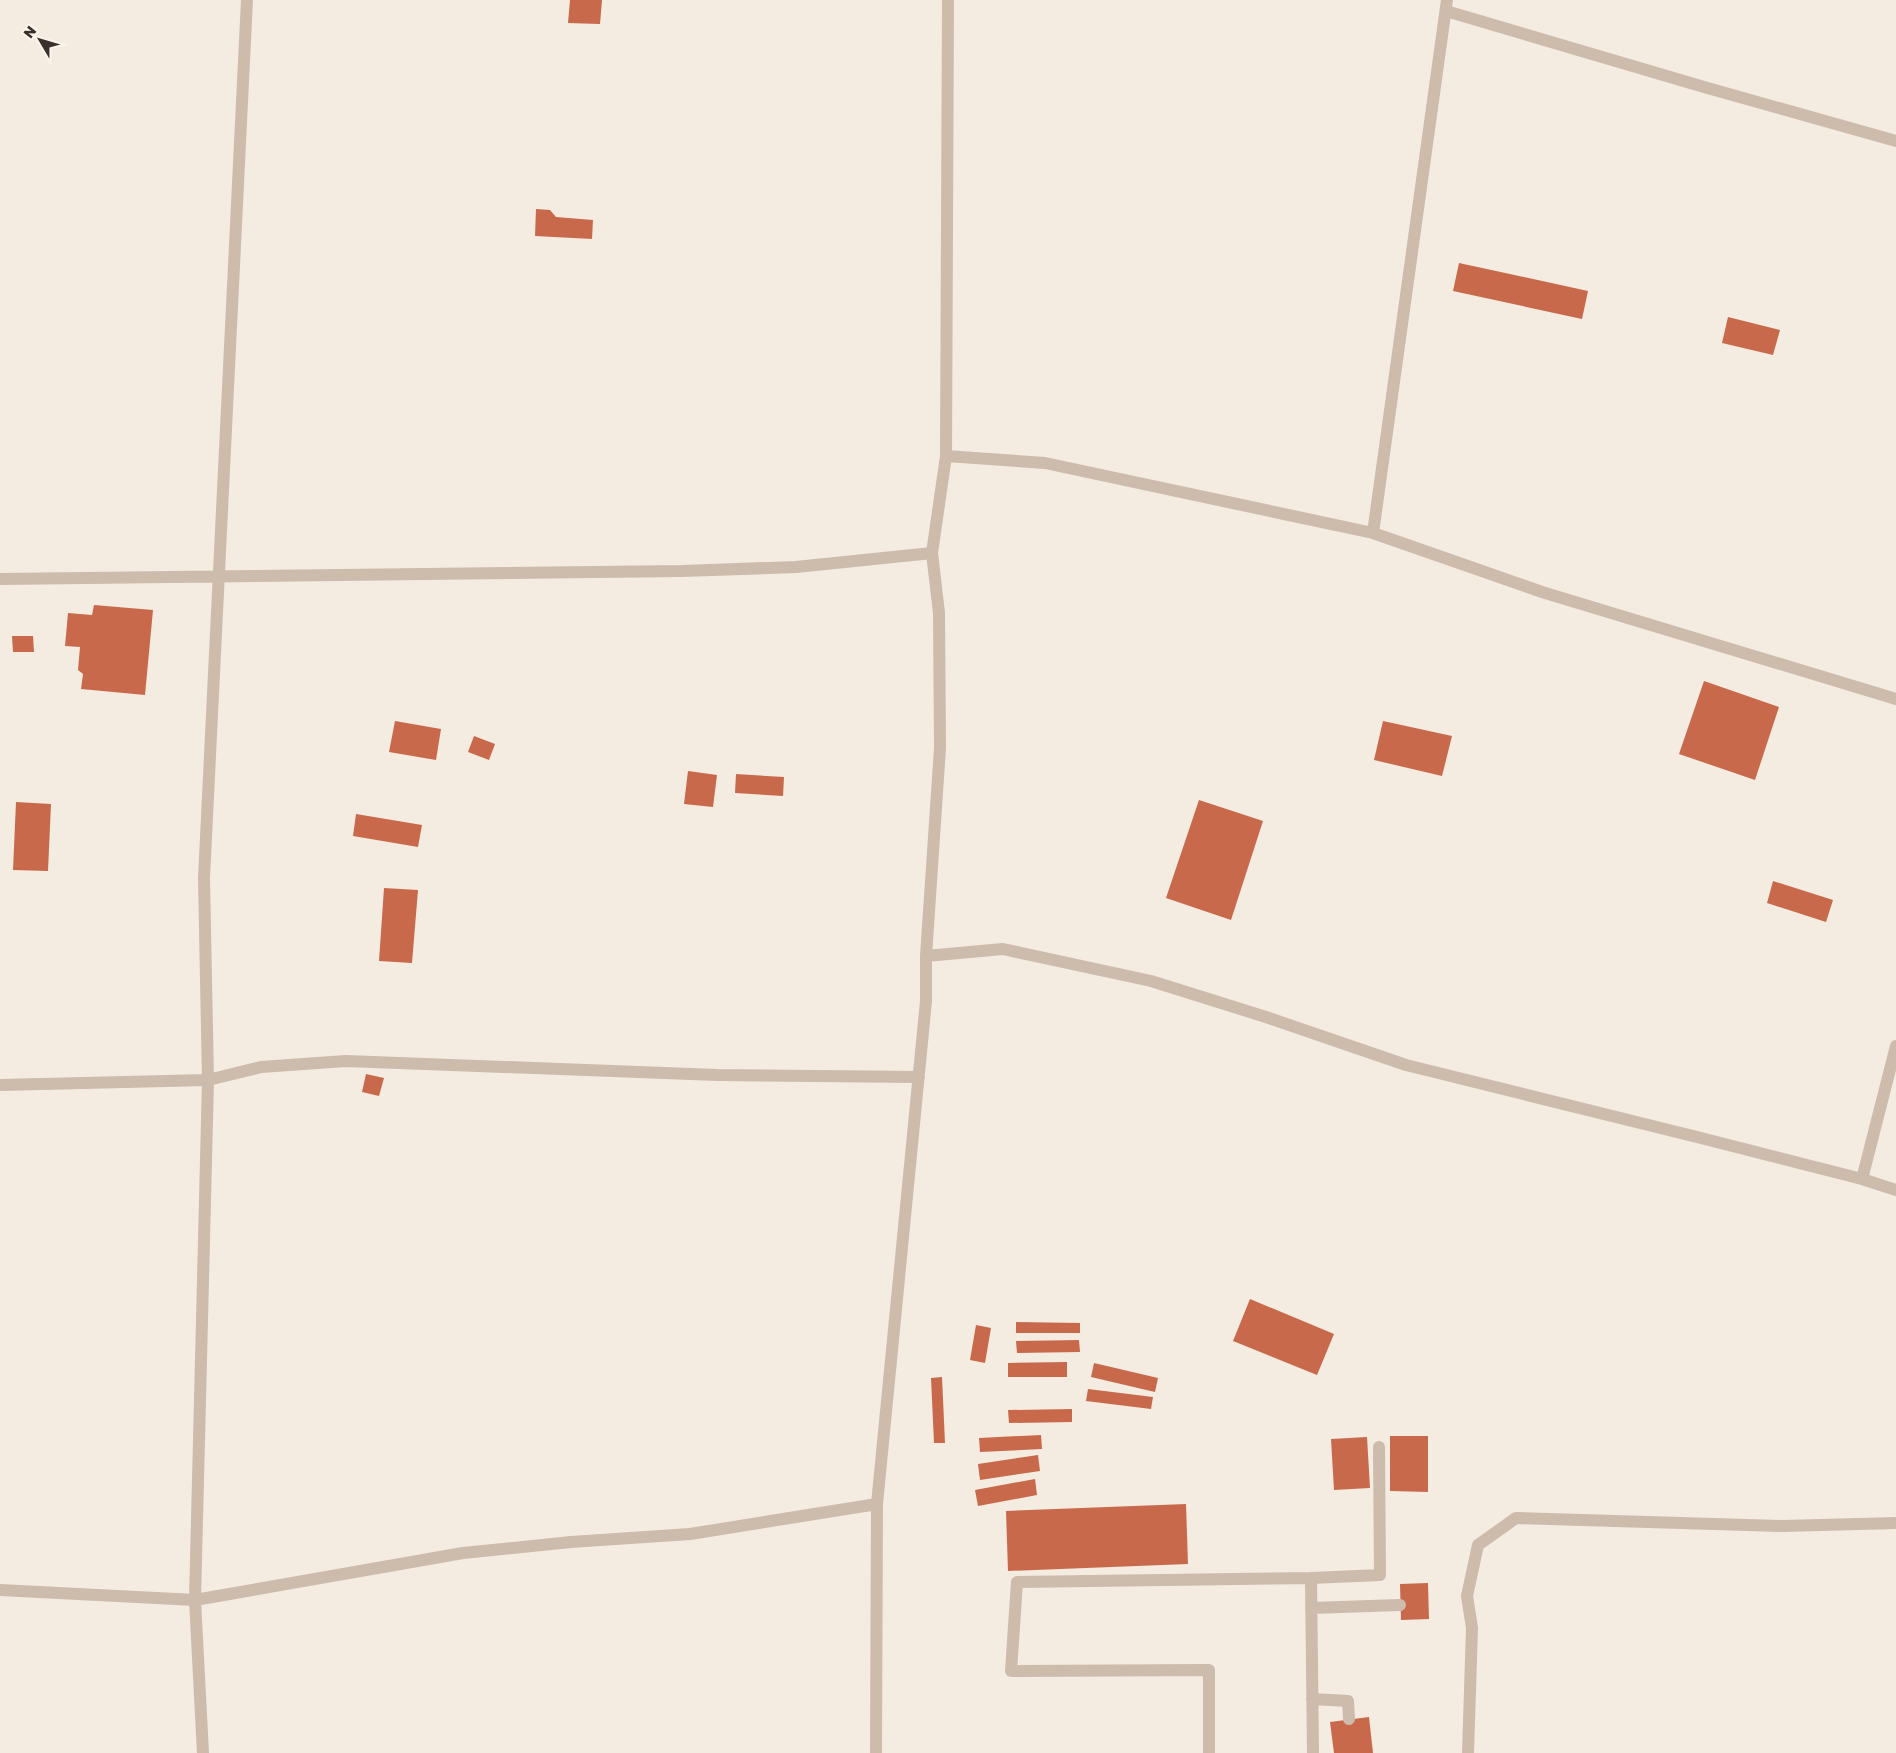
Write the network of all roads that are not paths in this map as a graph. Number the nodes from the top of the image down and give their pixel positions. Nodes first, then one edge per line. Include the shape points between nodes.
1 (247, 0) edge
2 (948, 0) edge
3 (1446, 5) edge
4 (1896, 141) edge
5 (946, 456) junction
6 (1373, 533) junction
7 (932, 553) junction
8 (218, 578) junction
9 (0, 579) edge
10 (1896, 699) edge
11 (926, 956) junction
12 (1896, 1046) edge
13 (918, 1077) junction
14 (208, 1080) junction
15 (0, 1085) edge
16 (1862, 1179) junction
17 (1896, 1190) edge
18 (1380, 1447) dead end
19 (877, 1504) junction
20 (1896, 1523) edge
21 (1311, 1578) junction
22 (0, 1590) edge
23 (195, 1600) junction
24 (1400, 1605) dead end
25 (1311, 1608) junction
26 (1312, 1699) junction
27 (1349, 1720) dead end
28 (203, 1753) edge
29 (876, 1753) edge
30 (1209, 1753) edge
31 (1313, 1753) edge
32 (1468, 1753) edge

1 - 8 street
2 - 5 street
3 - 4 street via 1704,88
3 - 6 street
5 - 6 street via 1045,463
5 - 7 street
6 - 10 street via 1542,592
7 - 8 street via 796,567 682,571
7 - 11 street via 939,613 940,748
8 - 9 street
8 - 14 street via 204,878
11 - 13 street via 926,1001
11 - 16 street via 1003,949 1151,981 1406,1065
12 - 16 street
13 - 14 street via 717,1075 346,1061 261,1067
13 - 19 street
14 - 15 street
14 - 23 street
16 - 17 street
18 - 21 street via 1380,1574
19 - 23 street via 690,1534 463,1554
19 - 29 street
20 - 32 street via 1783,1526 1516,1518 1478,1545 1467,1596 1472,1628
21 - 25 street
21 - 30 street via 1017,1582 1011,1671 1209,1670
22 - 23 street
23 - 28 street
24 - 25 street
25 - 26 street
26 - 27 street via 1348,1701
26 - 31 street

